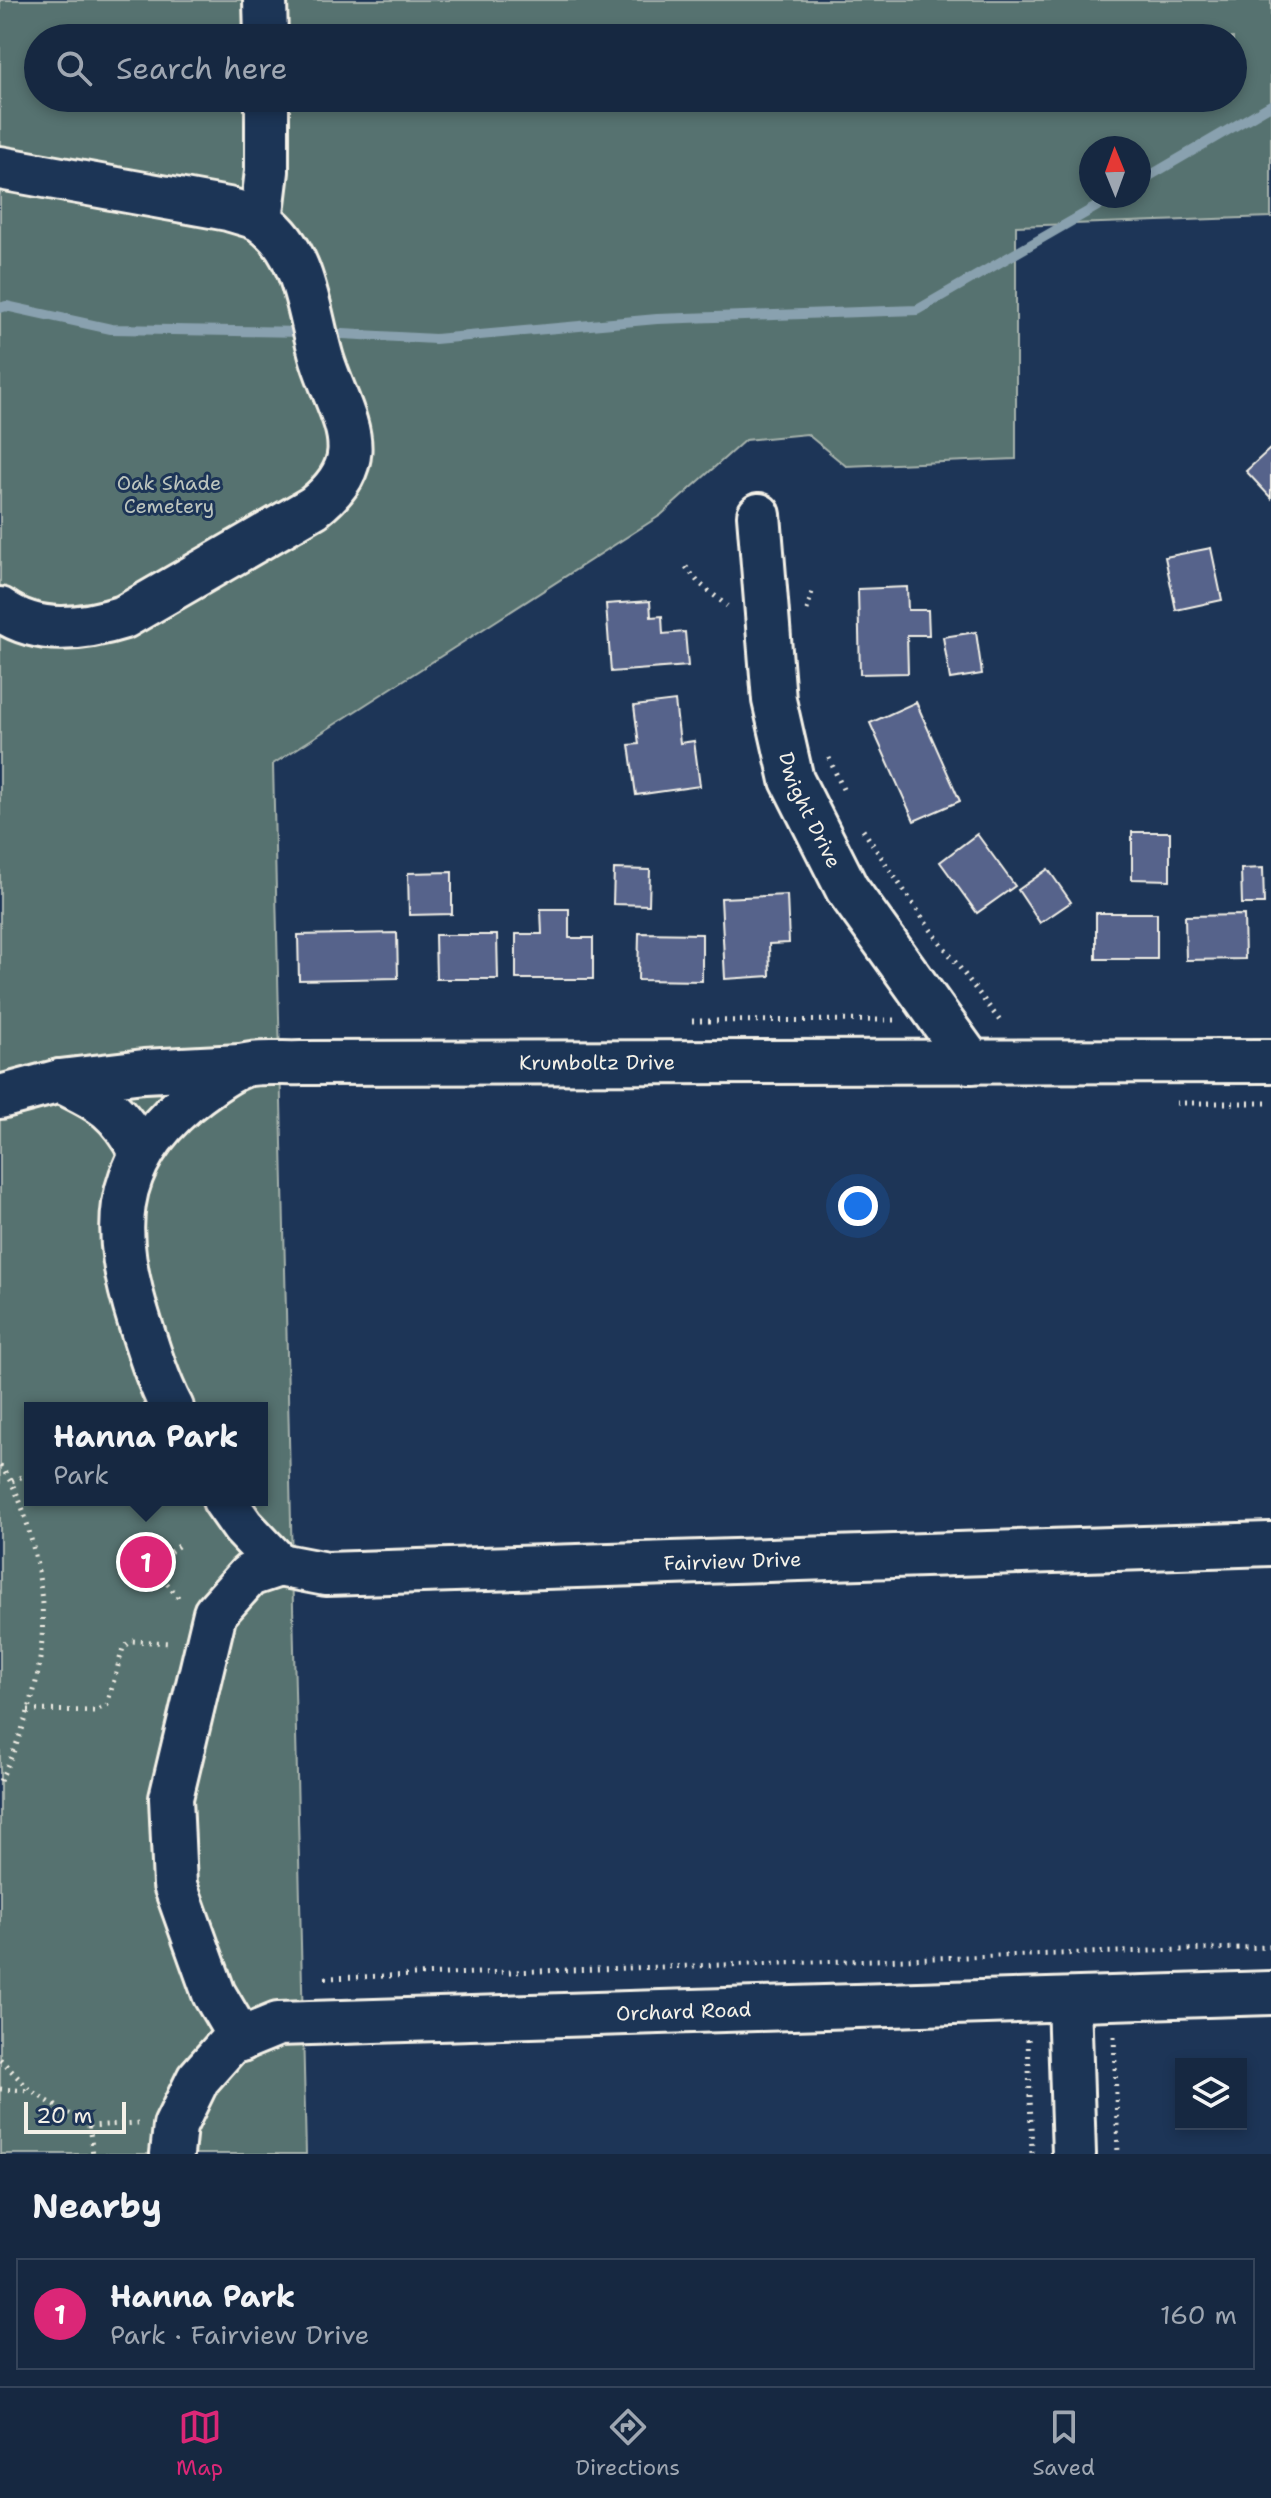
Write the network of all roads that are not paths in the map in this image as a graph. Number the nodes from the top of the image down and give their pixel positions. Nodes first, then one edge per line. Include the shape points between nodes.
1 (265, 0) edge
2 (266, 24) edge
3 (267, 112) edge
4 (0, 168) edge
5 (261, 220) junction
6 (759, 515) dead end
7 (0, 609) edge
8 (1271, 1061) edge
9 (971, 1062) junction
10 (242, 1066) junction
11 (60, 1081) junction
12 (0, 1097) edge
13 (141, 1152) junction
14 (169, 1402) edge
15 (228, 1506) edge
16 (1271, 1544) edge
17 (279, 1565) junction
18 (1271, 1993) edge
19 (1069, 2000) junction
20 (241, 2040) junction
21 (173, 2142) edge
22 (1074, 2154) edge

1 - 2 street
3 - 5 street
4 - 5 street via 228,209
5 - 7 street via 287,246 307,292 323,360 347,425 346,470 333,492 124,617 66,629 33,626
6 - 9 street, Dwight Drive via 774,700 792,780 847,889
8 - 9 street, Krumboltz Drive
9 - 10 street, Krumboltz Drive
10 - 11 street
10 - 13 street, Krumboltz Drive via 194,1096
11 - 12 street
11 - 13 street via 99,1100 126,1124
13 - 14 street, Krumboltz Drive via 130,1175 121,1237 123,1263
15 - 17 street
16 - 17 street, Fairview Drive via 326,1574
17 - 20 street via 249,1575 215,1613 171,1798 175,1885 214,1994
18 - 19 street, Orchard Road
19 - 20 street, Orchard Road via 278,2024
19 - 22 street
20 - 21 street, Orchard Road via 229,2044 198,2079

